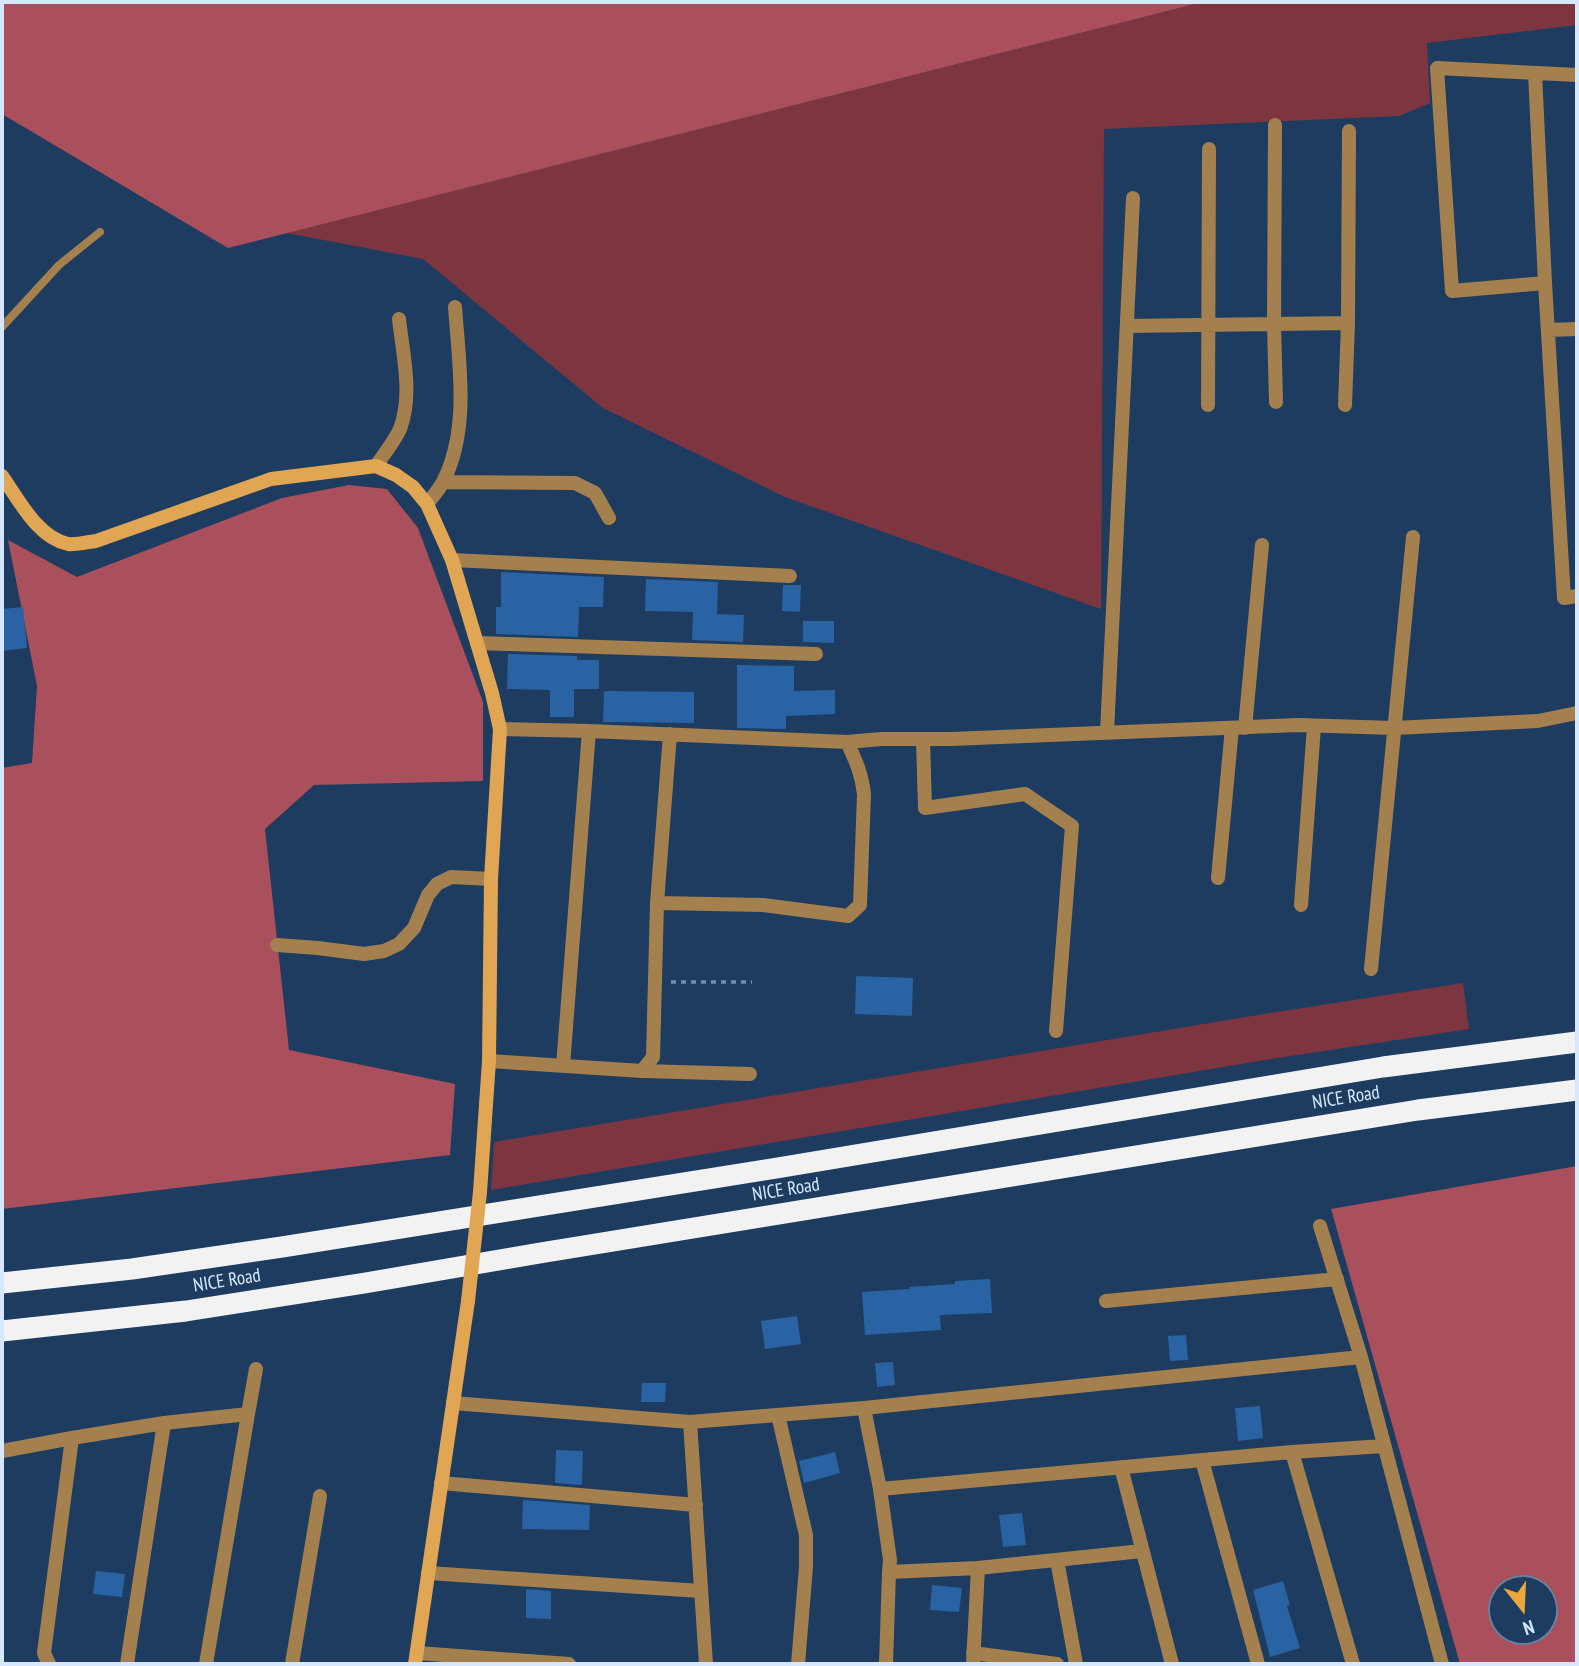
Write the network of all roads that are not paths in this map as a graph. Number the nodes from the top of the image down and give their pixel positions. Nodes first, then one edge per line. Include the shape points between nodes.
1 (1535, 73) junction
2 (1577, 75) edge
3 (1275, 125) dead end
4 (1349, 131) dead end
5 (1209, 149) dead end
6 (1133, 198) dead end
7 (100, 232) dead end
8 (1545, 283) junction
9 (455, 307) dead end
10 (399, 319) dead end
11 (1348, 323) junction
12 (1274, 324) junction
13 (1209, 325) junction
14 (1127, 326) junction
15 (2, 327) edge
16 (1577, 329) edge
17 (1548, 330) junction
18 (1276, 402) dead end
19 (1208, 405) dead end
20 (1345, 405) dead end
21 (376, 466) junction
22 (2, 476) edge
23 (443, 482) junction
24 (427, 504) junction
25 (609, 518) dead end
26 (1413, 537) dead end
27 (1262, 545) dead end
28 (452, 560) junction
29 (790, 576) dead end
30 (1577, 596) edge
31 (477, 643) junction
32 (816, 654) dead end
33 (1577, 713) edge
34 (1314, 726) junction
35 (1239, 728) junction
36 (1394, 728) junction
37 (500, 729) junction
38 (589, 731) junction
39 (1107, 732) junction
40 (670, 734) junction
41 (923, 739) junction
42 (847, 742) junction
43 (1218, 878) dead end
44 (491, 879) junction
45 (657, 903) junction
46 (1301, 905) dead end
47 (277, 945) dead end
48 (1371, 969) dead end
49 (1056, 1031) dead end
50 (1577, 1042) edge
51 (489, 1061) junction
52 (563, 1066) junction
53 (642, 1071) junction
54 (750, 1074) dead end
55 (1577, 1090) edge
56 (1320, 1226) dead end
57 (1337, 1279) junction
58 (2, 1283) edge
59 (1106, 1301) dead end
60 (2, 1331) edge
61 (1361, 1357) junction
62 (256, 1369) dead end
63 (453, 1403) junction
64 (864, 1408) junction
65 (248, 1414) junction
66 (778, 1415) junction
67 (690, 1422) junction
68 (164, 1423) junction
69 (72, 1438) junction
70 (1384, 1446) junction
71 (2, 1451) edge
72 (1292, 1452) junction
73 (1202, 1460) junction
74 (1121, 1467) junction
75 (441, 1483) junction
76 (880, 1489) junction
77 (320, 1496) dead end
78 (696, 1505) junction
79 (1142, 1551) junction
80 (1057, 1560) junction
81 (978, 1568) junction
82 (889, 1572) junction
83 (428, 1573) junction
84 (701, 1591) junction
85 (416, 1658) edge
86 (973, 1659) edge
87 (49, 1664) edge
88 (127, 1664) edge
89 (206, 1664) edge
90 (292, 1664) edge
91 (569, 1664) edge
92 (706, 1664) edge
93 (798, 1664) edge
94 (886, 1664) edge
95 (1057, 1664) edge
96 (1076, 1664) edge
97 (1172, 1664) edge
98 (1258, 1664) edge
99 (1353, 1664) edge
100 (1442, 1664) edge

1 - 2 street
1 - 8 street
1 - 8 street via 1437,68 1452,291
3 - 12 street
4 - 11 street
5 - 13 street
6 - 14 street
7 - 15 lane via 60,265
8 - 17 street
9 - 23 street via 461,399 455,449
10 - 21 street via 406,407 399,431
11 - 12 street
11 - 20 street
12 - 13 street
12 - 18 street
13 - 14 street
13 - 19 street
14 - 39 street
16 - 17 street
17 - 30 street via 1564,598
21 - 22 street via 271,479 96,541 69,544 46,535
21 - 24 street via 413,487
23 - 24 street
23 - 25 street via 575,483 595,493
24 - 28 street
26 - 36 street
27 - 35 street
28 - 29 street
28 - 31 street
31 - 32 street
31 - 37 street
33 - 36 street via 1538,721
34 - 35 street
34 - 36 street
34 - 46 street
35 - 39 street
35 - 43 street
36 - 48 street
37 - 38 street
37 - 44 street
38 - 40 street
38 - 52 street
39 - 41 street
40 - 42 street
40 - 45 street
41 - 42 street
41 - 49 street via 925,808 1025,794 1072,826
42 - 45 street via 864,794 862,894 860,905 848,916 763,905
44 - 47 street via 451,877 437,884 414,928 399,944 384,951 364,954
44 - 51 street
45 - 53 street via 653,1057
50 - 58 highway, NICE Road via 1383,1067 268,1249
51 - 52 street
51 - 63 street, bridge via 480,1192
52 - 53 street
53 - 54 street
55 - 60 highway, NICE Road via 1405,1112 365,1283 173,1312
56 - 57 street
57 - 59 street
57 - 61 street
61 - 64 street
61 - 70 street
62 - 65 street
63 - 67 street
63 - 75 street
64 - 66 street
64 - 76 street
65 - 68 street
65 - 89 street
66 - 67 street
66 - 93 street via 806,1535
67 - 78 street
68 - 69 street
68 - 88 street
69 - 71 street
69 - 87 street via 44,1653
70 - 72 street
70 - 100 street
72 - 73 street
72 - 99 street
73 - 74 street
73 - 98 street
74 - 76 street
74 - 79 street
75 - 78 street
75 - 83 street
76 - 82 street
77 - 90 street
78 - 84 street
79 - 80 street
79 - 97 street
80 - 81 street
80 - 96 street
81 - 82 street
81 - 86 street
82 - 94 street
83 - 84 street
83 - 85 street
84 - 92 street
85 - 91 street
86 - 95 street

